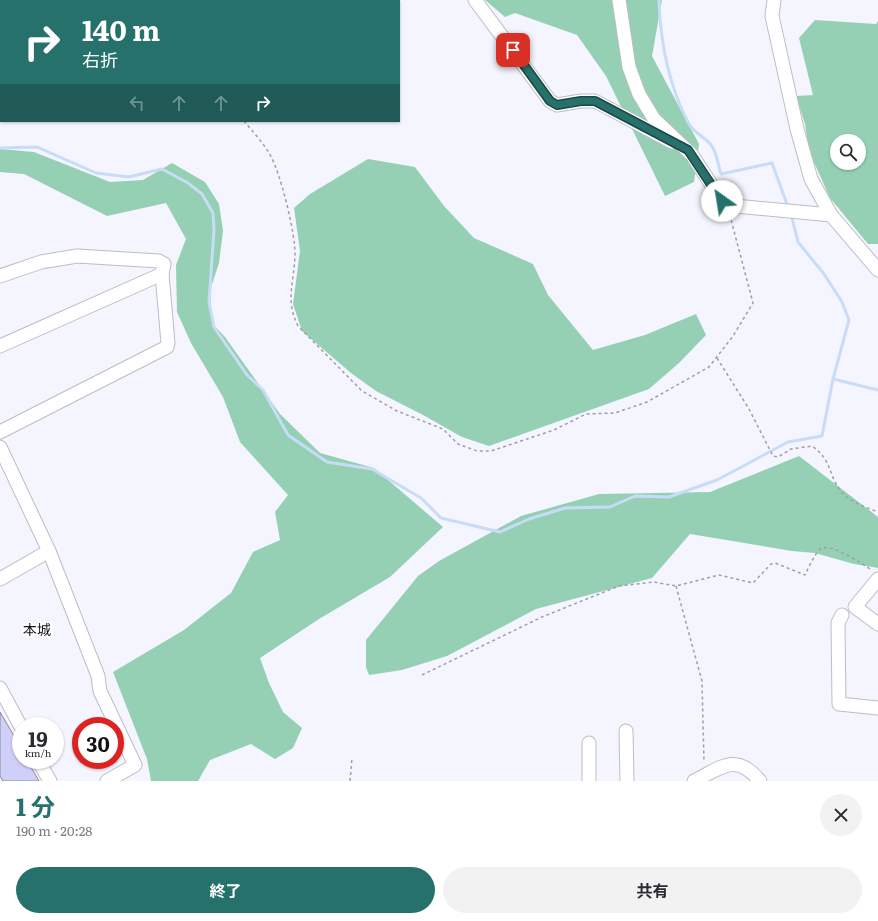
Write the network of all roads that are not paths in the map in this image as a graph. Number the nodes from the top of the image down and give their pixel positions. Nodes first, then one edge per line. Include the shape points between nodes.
1 (475, 0) edge
2 (619, 0) edge
3 (774, 0) edge
4 (688, 150) junction
5 (831, 215) junction
6 (878, 270) edge
7 (162, 274) junction
8 (0, 276) edge
9 (0, 346) edge
10 (0, 432) edge
11 (0, 447) edge
12 (49, 551) junction
13 (877, 575) edge
14 (0, 580) edge
15 (842, 615) dead end
16 (878, 624) edge
17 (0, 688) edge
18 (878, 708) edge
19 (16, 717) edge
20 (626, 731) dead end
21 (589, 743) dead end
22 (43, 769) edge
23 (699, 779) edge
24 (50, 781) edge
25 (107, 781) edge
26 (589, 781) edge
27 (627, 781) edge
28 (760, 781) edge

1 - 4 street via 550,101 557,105 595,101
2 - 4 street via 629,67 639,94 654,119
3 - 5 street via 772,16 797,129 811,179
4 - 5 street via 722,201 727,204
5 - 6 street
7 - 8 street via 164,264 159,261 77,256 41,262
7 - 9 street
7 - 10 street via 167,347
11 - 12 street
12 - 14 street
12 - 25 street via 98,676 100,691 136,765
13 - 16 street via 855,608
15 - 18 street via 838,623 839,704
17 - 19 street
20 - 27 street
21 - 26 street
22 - 24 street
23 - 28 street via 733,764 746,766

